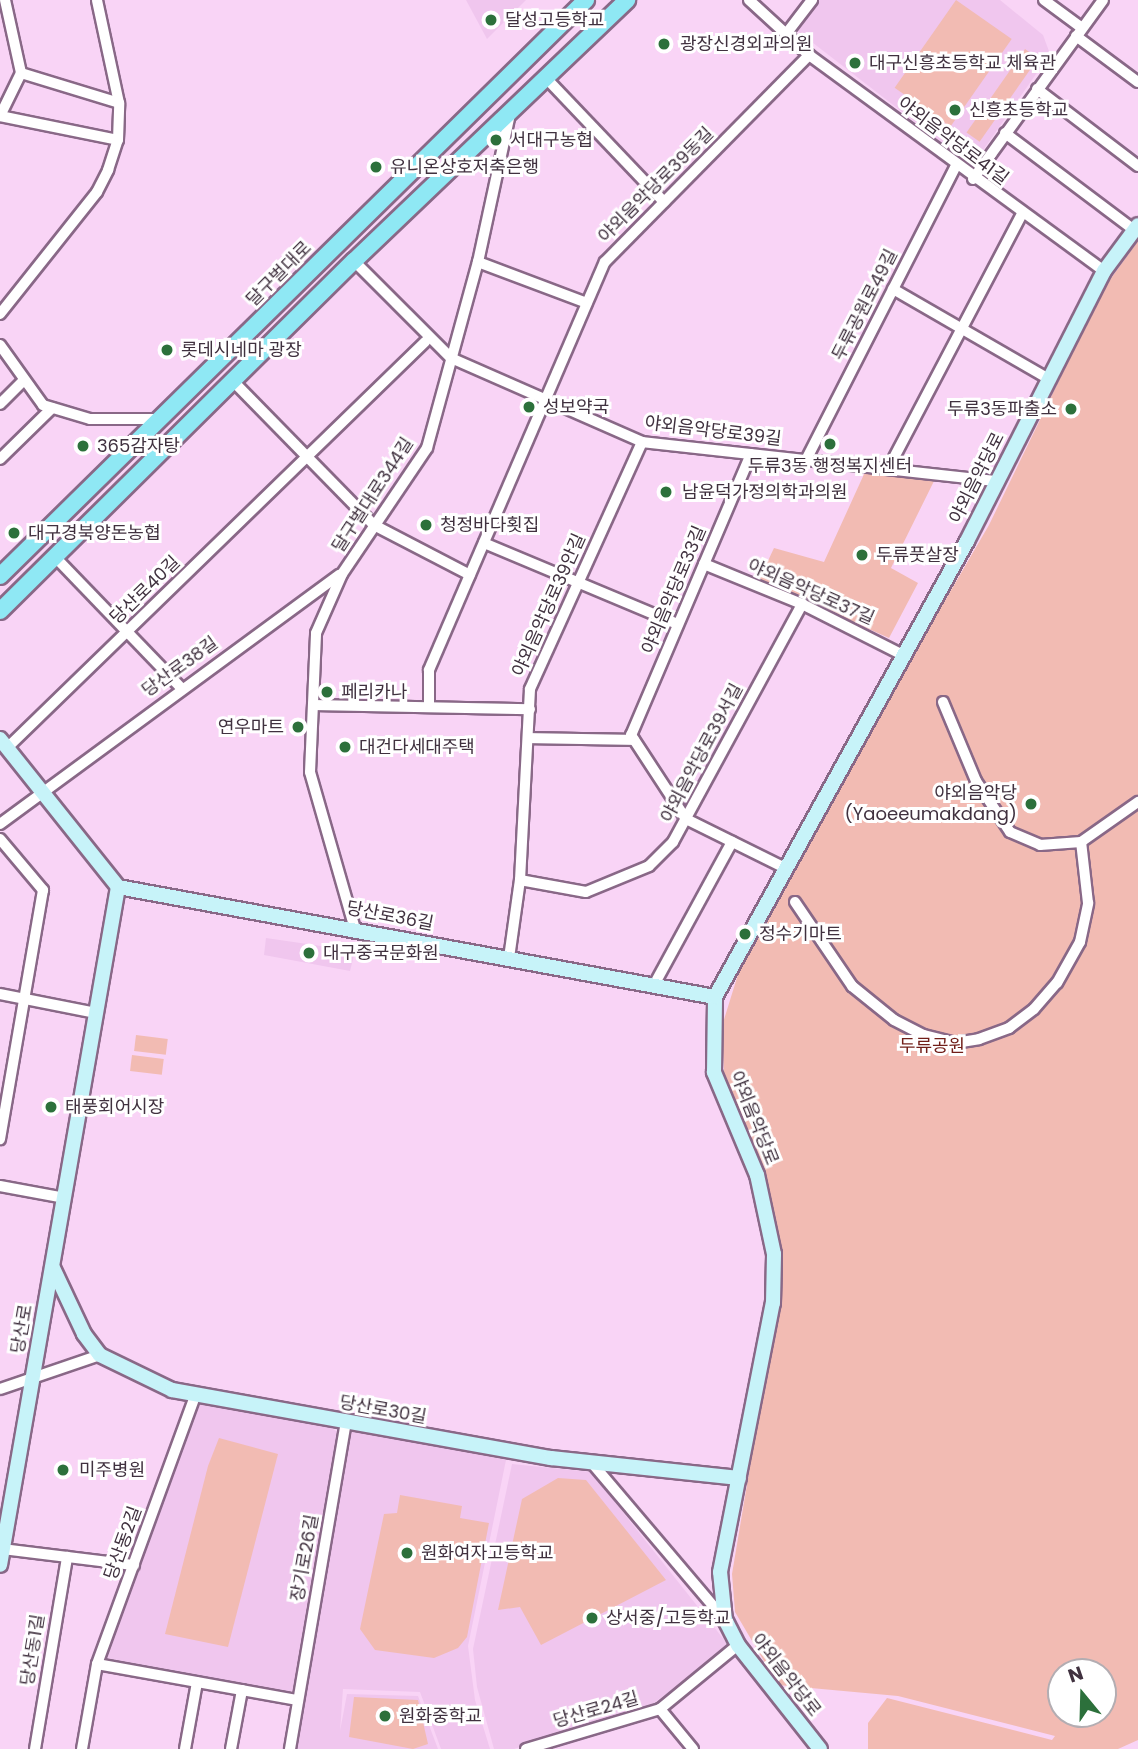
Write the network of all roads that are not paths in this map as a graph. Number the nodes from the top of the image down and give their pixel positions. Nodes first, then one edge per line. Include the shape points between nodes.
1 (5, 0) edge
2 (97, 0) edge
3 (586, 0) edge
4 (627, 0) edge
5 (749, 0) edge
6 (812, 0) edge
7 (1044, 0) edge
8 (1103, 0) edge
9 (1079, 32) junction
10 (786, 34) junction
11 (809, 55) junction
12 (21, 72) junction
13 (546, 78) junction
14 (1138, 82) edge
15 (1037, 89) junction
16 (119, 103) junction
17 (510, 114) junction
18 (0, 116) edge
19 (1005, 133) junction
20 (118, 140) junction
21 (956, 166) junction
22 (1138, 166) edge
23 (972, 179) junction
24 (664, 202) junction
25 (1022, 214) junction
26 (1136, 228) edge
27 (354, 261) junction
28 (478, 262) junction
29 (1104, 271) junction
30 (893, 289) junction
31 (587, 303) junction
32 (0, 314) edge
33 (962, 328) junction
34 (425, 342) dead end
35 (0, 345) edge
36 (451, 358) junction
37 (1049, 379) junction
38 (24, 380) junction
39 (233, 381) junction
40 (545, 402) junction
41 (0, 404) edge
42 (52, 408) junction
43 (158, 419) junction
44 (642, 442) junction
45 (751, 454) junction
46 (307, 457) junction
47 (0, 459) edge
48 (806, 460) junction
49 (888, 469) junction
50 (997, 481) junction
51 (374, 525) junction
52 (484, 543) junction
53 (57, 559) junction
54 (704, 564) junction
55 (342, 574) junction
56 (470, 575) junction
57 (0, 576) edge
58 (578, 583) junction
59 (802, 604) junction
60 (0, 611) edge
61 (678, 624) junction
62 (127, 631) junction
63 (903, 655) junction
64 (181, 688) junction
65 (943, 702) dead end
66 (313, 705) junction
67 (429, 707) junction
68 (530, 709) junction
69 (529, 738) junction
70 (634, 740) junction
71 (3, 744) edge
72 (42, 792) junction
73 (1138, 802) edge
74 (686, 819) junction
75 (0, 824) edge
76 (0, 839) edge
77 (732, 842) junction
78 (1081, 842) junction
79 (785, 868) junction
80 (520, 880) junction
81 (118, 887) junction
82 (795, 902) dead end
83 (355, 929) junction
84 (509, 958) junction
85 (654, 985) junction
86 (0, 994) edge
87 (715, 996) junction
88 (24, 999) junction
89 (96, 1013) junction
90 (0, 1139) edge
91 (0, 1186) edge
92 (65, 1198) junction
93 (52, 1268) junction
94 (100, 1355) junction
95 (33, 1379) junction
96 (0, 1390) edge
97 (196, 1394) junction
98 (346, 1423) junction
99 (592, 1463) junction
100 (739, 1478) junction
101 (3, 1549) junction
102 (67, 1557) junction
103 (0, 1564) edge
104 (134, 1565) junction
105 (725, 1620) junction
106 (738, 1645) junction
107 (97, 1664) junction
108 (197, 1682) junction
109 (242, 1690) junction
110 (298, 1700) junction
111 (660, 1709) junction
112 (35, 1749) edge
113 (82, 1749) edge
114 (185, 1749) edge
115 (231, 1749) edge
116 (289, 1749) edge
117 (526, 1749) edge
118 (693, 1749) edge
119 (820, 1749) edge

1 - 12 street
2 - 16 street
3 - 43 main road, 달구벌대로
4 - 13 main road
5 - 10 street, 야외음악당로41길
6 - 10 street
7 - 9 street
8 - 9 street
9 - 14 street
9 - 15 street
10 - 11 street, 야외음악당로41길
11 - 21 street, 야외음악당로41길
11 - 24 street, 야외음악당로39동길
12 - 16 street
12 - 18 street
13 - 17 main road
13 - 24 street
15 - 19 street
15 - 22 street
16 - 20 street
17 - 27 main road
17 - 28 street, 달구벌대로344길
18 - 20 street
19 - 23 street
19 - 26 street, 야외음악당로
20 - 32 street via 97,192
21 - 23 street, 야외음악당로41길
21 - 30 street, 두류공원로49길
23 - 25 street, 야외음악당로41길
24 - 31 street, 야외음악당로39동길 via 605,262
25 - 29 street, 야외음악당로41길
25 - 33 street
26 - 29 main road, 야외음악당로
27 - 36 street, 야외음악당로39길
27 - 39 main road
28 - 31 street
28 - 36 street, 달구벌대로344길
29 - 37 main road, 야외음악당로
30 - 33 street
30 - 48 street, 두류공원로49길
31 - 40 street, 야외음악당로39동길
33 - 37 street
33 - 49 street
34 - 46 street
35 - 38 street
36 - 40 street, 야외음악당로39길
36 - 51 street, 달구벌대로344길 via 427,448
37 - 50 main road, 야외음악당로
38 - 41 street
38 - 42 street via 43,405
39 - 46 street
39 - 53 main road
40 - 44 street, 야외음악당로39길
40 - 52 street
42 - 43 street via 90,419
42 - 47 street
43 - 57 main road, 달구벌대로
44 - 45 street, 야외음악당로39길
44 - 58 street, 야외음악당로39안길
45 - 48 street, 야외음악당로39길
45 - 54 street, 야외음악당로33길
46 - 51 street
46 - 62 street, 당산로40길
48 - 49 street, 야외음악당로39길
49 - 50 street, 야외음악당로39길
50 - 63 main road, 야외음악당로
51 - 55 street, 달구벌대로344길
51 - 56 street
52 - 56 street
52 - 58 street
53 - 60 main road
53 - 62 street
54 - 59 street, 야외음악당로37길
54 - 61 street, 야외음악당로33길
55 - 64 street, 당산로38길
55 - 66 street, 달구벌대로344길 via 316,634
56 - 67 street via 429,670
58 - 61 street
58 - 68 street, 야외음악당로39안길 via 530,689
59 - 63 street, 야외음악당로37길
59 - 74 street, 야외음악당로39서길
61 - 70 street, 야외음악당로33길 via 631,735
62 - 64 street
62 - 71 street, 당산로40길
63 - 79 main road, 야외음악당로
64 - 72 street, 당산로38길
65 - 78 street via 976,781 1010,832 1040,845
66 - 67 street
66 - 83 street, 달구벌대로344길 via 310,772
67 - 68 street
68 - 69 street, 야외음악당로39안길
69 - 70 street
69 - 80 street, 야외음악당로39안길
70 - 74 street
71 - 72 main road
72 - 75 street, 당산로38길
72 - 81 main road
73 - 78 street
74 - 77 street
74 - 80 street, 야외음악당로39서길 via 673,842 649,866 614,884 586,892
76 - 88 street via 43,890
77 - 79 street
77 - 85 street
78 - 82 street via 1088,903 1080,942 1057,983 1034,1009 1009,1028 979,1039 955,1043 923,1035 894,1020 852,986
79 - 87 main road, 야외음악당로
80 - 84 street, 야외음악당로39안길
81 - 83 main road, 당산로36길
81 - 89 main road, 당산로
83 - 84 main road, 당산로36길
84 - 85 main road, 당산로36길
85 - 87 main road, 당산로36길
86 - 88 street
87 - 100 main road, 야외음악당로 via 714,1072 757,1175 774,1254 773,1303
88 - 89 street
88 - 90 street
89 - 92 main road, 당산로
91 - 92 street
92 - 93 main road, 당산로
93 - 94 main road via 84,1334
93 - 95 main road, 당산로
94 - 95 street
94 - 97 main road, 당산로30길 via 145,1381
95 - 96 street
95 - 101 main road, 당산로
97 - 98 main road, 당산로30길
97 - 104 street, 당산동2길
98 - 99 main road, 당산로30길
98 - 110 street, 장기로26길
99 - 100 main road, 당산로30길
99 - 105 street
100 - 105 main road, 야외음악당로 via 720,1572
101 - 102 street
101 - 103 main road, 당산로
102 - 104 street
102 - 112 street, 당산동1길
104 - 107 street, 당산동2길
105 - 106 main road, 야외음악당로
106 - 111 street, 당산로24길
106 - 119 main road, 야외음악당로
107 - 108 street
107 - 113 street, 당산동2길
108 - 109 street
108 - 114 street
109 - 110 street
109 - 115 street
110 - 116 street, 장기로26길
111 - 117 street, 당산로24길
111 - 118 street

